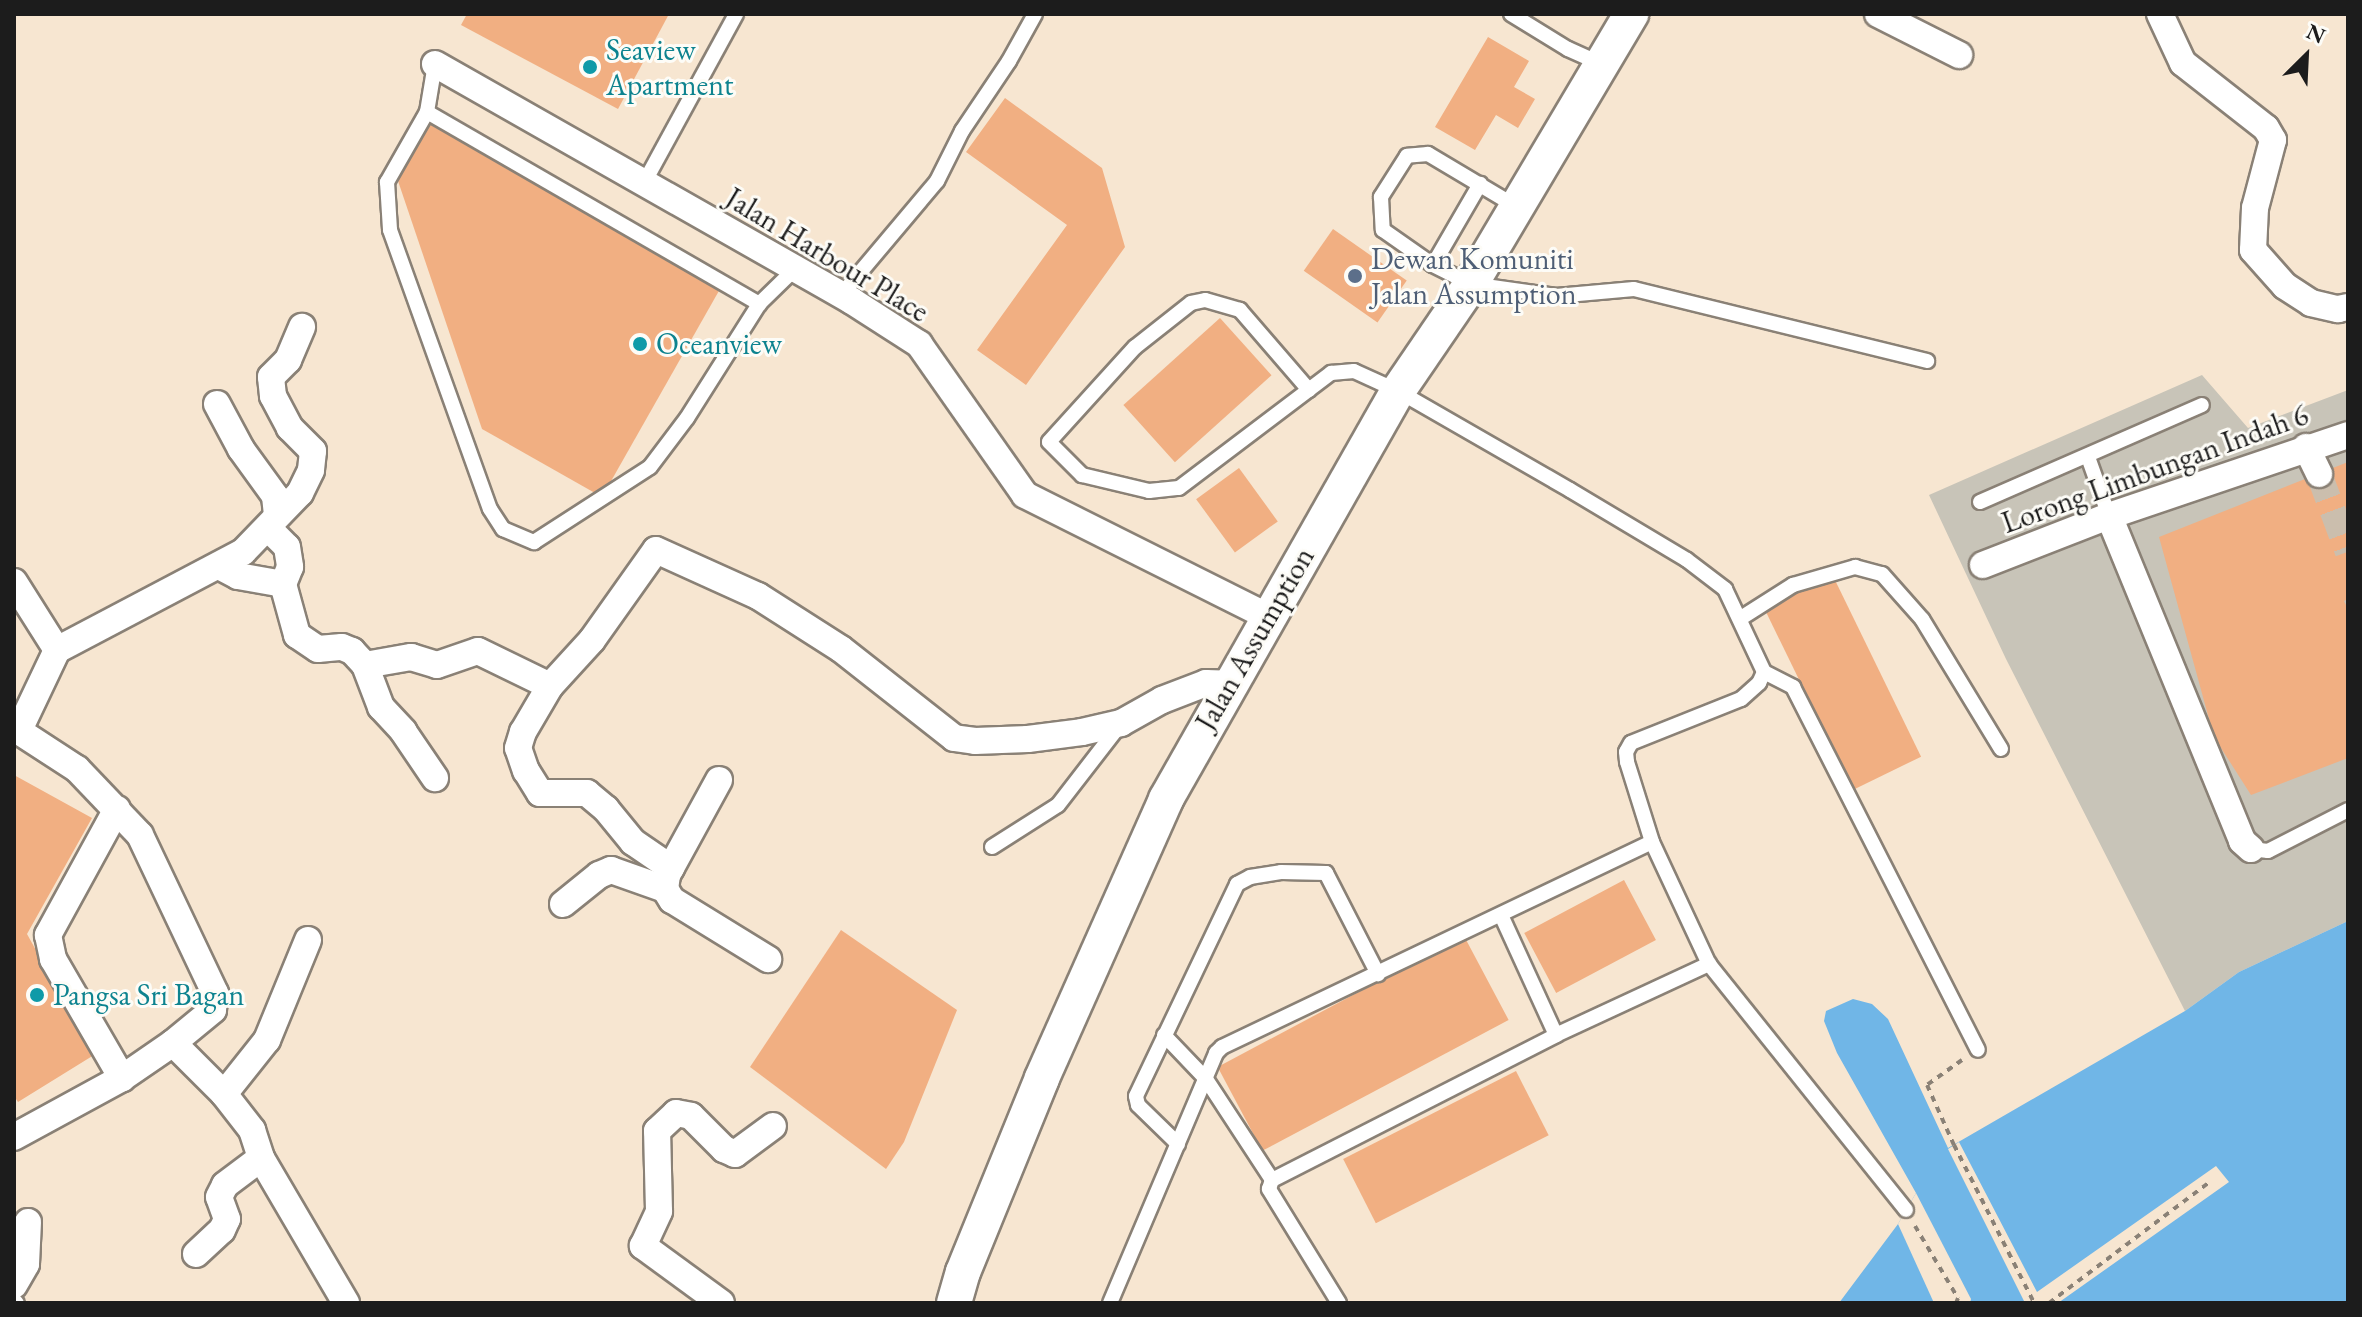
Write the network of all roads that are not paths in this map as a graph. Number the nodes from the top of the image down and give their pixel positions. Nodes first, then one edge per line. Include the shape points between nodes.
1 (736, 14) edge
2 (1035, 14) edge
3 (1511, 14) edge
4 (1631, 14) edge
5 (1878, 14) edge
6 (2160, 14) edge
7 (1959, 55) dead end
8 (435, 64) joint
9 (1602, 65) junction
10 (427, 112) junction
11 (644, 183) junction
12 (1480, 184) junction
13 (1517, 208) junction
14 (1433, 265) junction
15 (794, 270) junction
16 (1471, 284) junction
17 (841, 295) junction
18 (759, 304) junction
19 (2348, 307) edge
20 (302, 327) dead end
21 (1927, 361) dead end
22 (1309, 390) junction
23 (1398, 391) junction
24 (217, 404) dead end
25 (2202, 405) dead end
26 (2348, 435) edge
27 (2306, 447) junction
28 (2088, 457) junction
29 (2319, 474) tunnel mouth
30 (1980, 502) dead end
31 (2109, 516) junction
32 (273, 523) junction
33 (1983, 565) dead end
34 (219, 566) junction
35 (14, 582) edge
36 (283, 584) junction
37 (1267, 616) junction
38 (1741, 618) junction
39 (57, 650) junction
40 (365, 665) junction
41 (1764, 672) junction
42 (1229, 684) junction
43 (550, 686) junction
44 (1121, 723) junction
45 (16, 729) edge
46 (2001, 749) dead end
47 (435, 778) dead end
48 (719, 780) dead end
49 (117, 809) junction
50 (2348, 810) edge
51 (1652, 842) junction
52 (992, 847) dead end
53 (2251, 849) joint
54 (668, 878) junction
55 (563, 904) dead end
56 (1501, 915) junction
57 (308, 940) dead end
58 (768, 959) dead end
59 (1709, 964) junction
60 (1378, 974) junction
61 (1164, 1035) junction
62 (1556, 1035) junction
63 (173, 1043) junction
64 (1978, 1050) road end
65 (122, 1078) junction
66 (1206, 1079) junction
67 (224, 1094) junction
68 (773, 1126) dead end
69 (14, 1137) edge
70 (1178, 1144) junction
71 (261, 1158) junction
72 (1272, 1180) junction
73 (1906, 1210) road end
74 (28, 1222) dead end
75 (196, 1254) dead end
76 (14, 1285) edge
77 (346, 1303) edge
78 (721, 1303) edge
79 (954, 1303) edge
80 (1110, 1303) edge
81 (1339, 1303) edge

1 - 11 lane
2 - 17 lane via 937,181
3 - 9 lane
4 - 9 street, Jalan Assumption
5 - 7 street
6 - 19 street via 2183,63 2266,128 2273,140 2255,208 2253,250 2285,286 2311,303
8 - 10 lane
8 - 11 street, Jalan Harbour Place
9 - 13 street, Jalan Assumption
10 - 18 lane
10 - 18 lane via 387,182 390,230 490,509 503,529 534,542 650,467
11 - 15 street, Jalan Harbour Place
12 - 13 lane
12 - 14 lane
12 - 14 lane via 1428,154 1407,156 1381,197 1383,230
13 - 16 street, Jalan Assumption
14 - 16 lane
15 - 17 street, Jalan Harbour Place
15 - 18 lane
16 - 21 lane via 1556,296 1634,289
16 - 23 street, Jalan Assumption
17 - 37 street, Jalan Harbour Place via 919,344 1025,495
20 - 32 street via 288,360 271,377 273,396 290,428 313,451 311,470 300,493
22 - 22 lane via 1179,488 1149,491 1082,475 1049,442 1135,347 1191,303 1205,300 1240,310
22 - 23 lane via 1331,373 1354,371
23 - 37 street, Jalan Assumption
23 - 38 lane via 1687,560 1725,589
24 - 32 street via 275,496
25 - 28 lane
26 - 27 street, Lorong Limbungan Indah 6
27 - 29 street
27 - 31 street, Lorong Limbungan Indah 6
28 - 30 lane
28 - 31 lane
31 - 33 street, Lorong Limbungan Indah 6
31 - 53 street via 2242,841
32 - 34 street
32 - 36 street via 287,547 290,567
34 - 36 street via 227,573
34 - 39 street
35 - 39 street
36 - 40 street via 297,635 318,649 352,651
37 - 42 street, Jalan Assumption
38 - 41 lane
38 - 46 lane via 1793,585 1855,567 1882,574 1922,619
39 - 45 street
40 - 43 street via 411,657 437,665 478,651
40 - 47 street via 381,707
41 - 51 lane via 1741,699 1631,743 1627,762
41 - 64 lane via 1793,687
42 - 44 street via 1206,683
42 - 79 street, Jalan Assumption via 1166,799 1105,934
43 - 44 street via 592,640 656,550 758,596 841,649 954,738 1028,739
43 - 54 street via 518,748 526,771 540,793 587,793
44 - 52 lane via 1058,805
45 - 49 street via 77,769
48 - 54 street
49 - 63 street via 140,835 215,993 213,1010
49 - 65 street via 48,935 53,959
50 - 53 lane via 2268,851
51 - 56 lane
51 - 59 lane
54 - 55 street via 611,870
54 - 58 street via 672,900
56 - 60 lane
56 - 62 lane
57 - 67 street via 267,1040
59 - 62 lane
59 - 73 lane
60 - 61 lane via 1326,873 1250,877 1237,884
60 - 66 lane via 1222,1047
61 - 66 lane
61 - 70 lane via 1136,1096 1138,1105
62 - 72 lane
63 - 65 street
63 - 67 street
65 - 69 street
66 - 70 lane
66 - 72 lane
67 - 71 street via 252,1130
68 - 78 street via 735,1154 691,1116 676,1113 657,1131 659,1211 643,1246
70 - 80 lane
71 - 75 street via 225,1185 219,1197 227,1219
71 - 77 street
72 - 81 lane via 1269,1189
74 - 76 street via 26,1264

